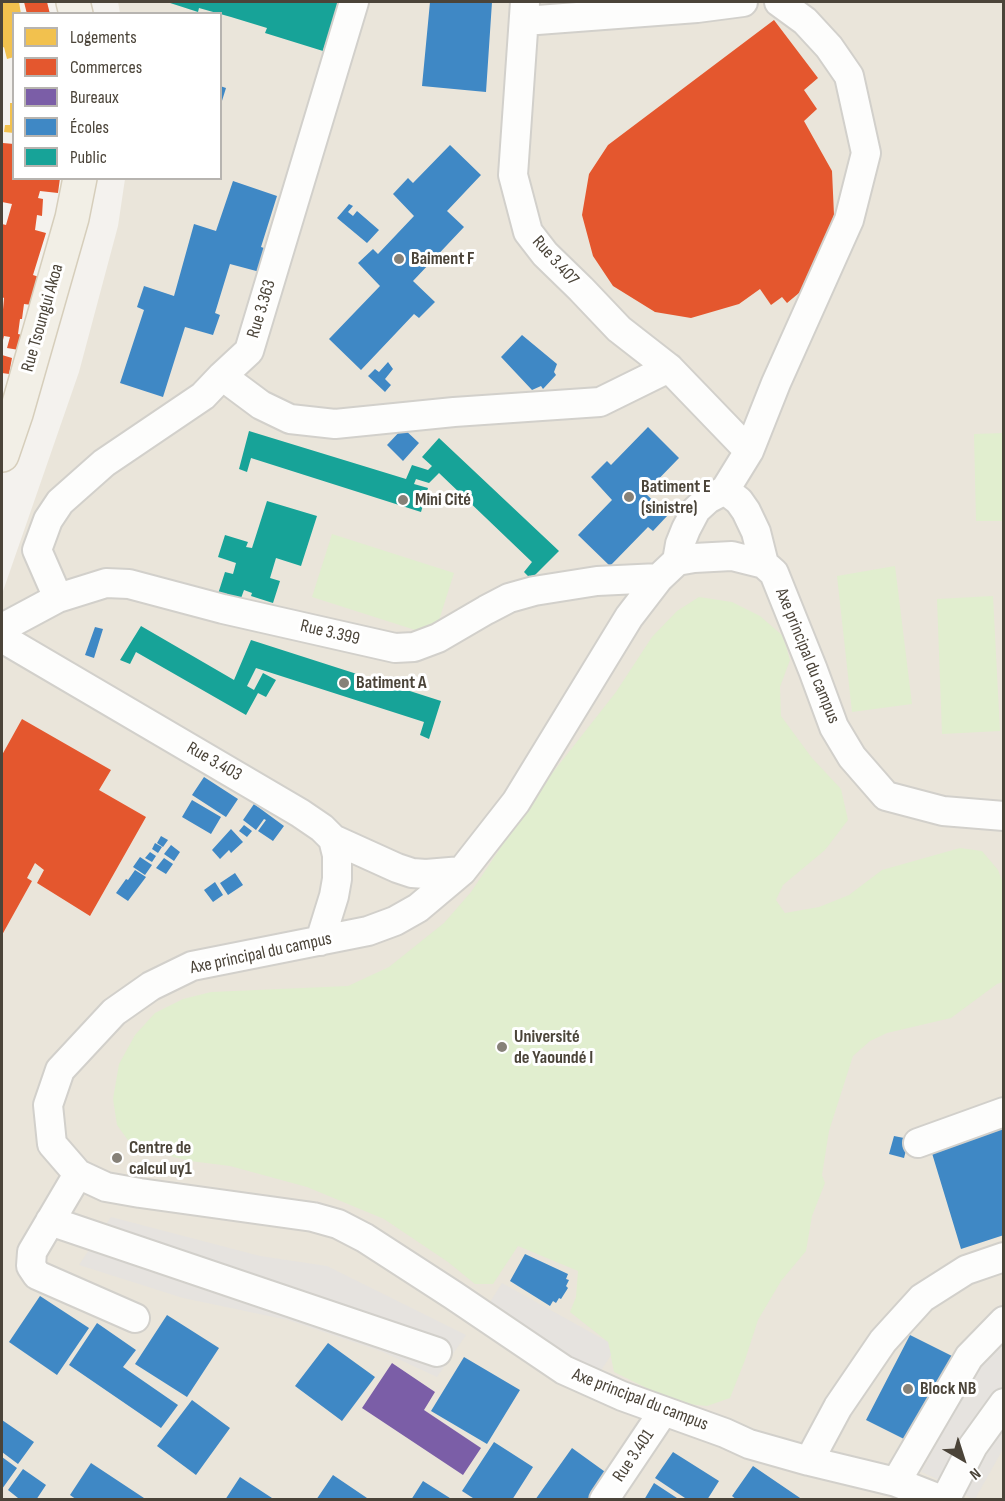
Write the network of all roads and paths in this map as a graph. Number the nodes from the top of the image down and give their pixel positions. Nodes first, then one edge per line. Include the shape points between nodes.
1 (354, 2) edge
2 (743, 2) edge
3 (779, 2) edge
4 (525, 11) edge
5 (80, 180) edge
6 (669, 368) junction
7 (222, 376) junction
8 (748, 451) junction
9 (2, 455) edge
10 (725, 490) junction
11 (764, 564) junction
12 (668, 570) junction
13 (58, 598) junction
14 (2, 628) edge
15 (2, 638) edge
16 (1004, 816) edge
17 (333, 839) junction
18 (462, 871) junction
19 (320, 941) junction
20 (1004, 1112) edge
21 (918, 1143) dead end
22 (78, 1174) junction
23 (50, 1221) junction
24 (1004, 1257) edge
25 (135, 1318) dead end
26 (1004, 1321) edge
27 (437, 1352) dead end
28 (1004, 1403) edge
29 (663, 1412) junction
30 (809, 1461) junction
31 (896, 1482) junction
32 (604, 1500) edge
33 (943, 1500) edge

1 - 7 street, Rue 3.363 via 249,351
2 - 4 street via 697,8
3 - 8 street via 805,21 849,76 866,153 849,220
4 - 6 street, Rue 3.407 via 513,175 528,232 619,329
5 - 9 main road, Rue Tsoungui Akoa via 72,218
6 - 7 street via 600,402 335,424 290,419 261,405
6 - 8 street, Rue 3.407
7 - 13 street, Rue 3.363 via 204,396 104,463 60,501 48,519 37,550
8 - 10 street
10 - 11 street, Axe principal du campus via 746,511
10 - 12 street via 696,510
11 - 12 street via 732,556 694,558
11 - 16 street, Axe principal du campus via 774,573 834,727 852,757 886,796 943,811
12 - 13 street, Rue 3.399 via 509,598 438,638 414,647 395,648 129,584 106,583
12 - 18 street, Axe principal du campus via 629,617 516,802
13 - 14 street, Rue 3.399
15 - 17 street, Rue 3.403 via 300,813
17 - 18 street, Rue 3.403 via 411,873
17 - 19 street via 337,879
18 - 19 street, Axe principal du campus via 418,908 395,921
19 - 22 street, Axe principal du campus via 192,966 151,986 114,1012 60,1070 48,1106 52,1144
20 - 21 street
22 - 23 street
22 - 29 street, Axe principal du campus via 106,1187 338,1224 564,1370
23 - 25 street via 32,1252 31,1266 37,1275
23 - 27 street
24 - 30 street via 966,1270 922,1298 883,1341 838,1407
26 - 31 street via 969,1356
28 - 33 street via 973,1446
29 - 30 street, Axe principal du campus
29 - 32 street, Rue 3.401
30 - 31 street, Axe principal du campus
31 - 33 street, Axe principal du campus

